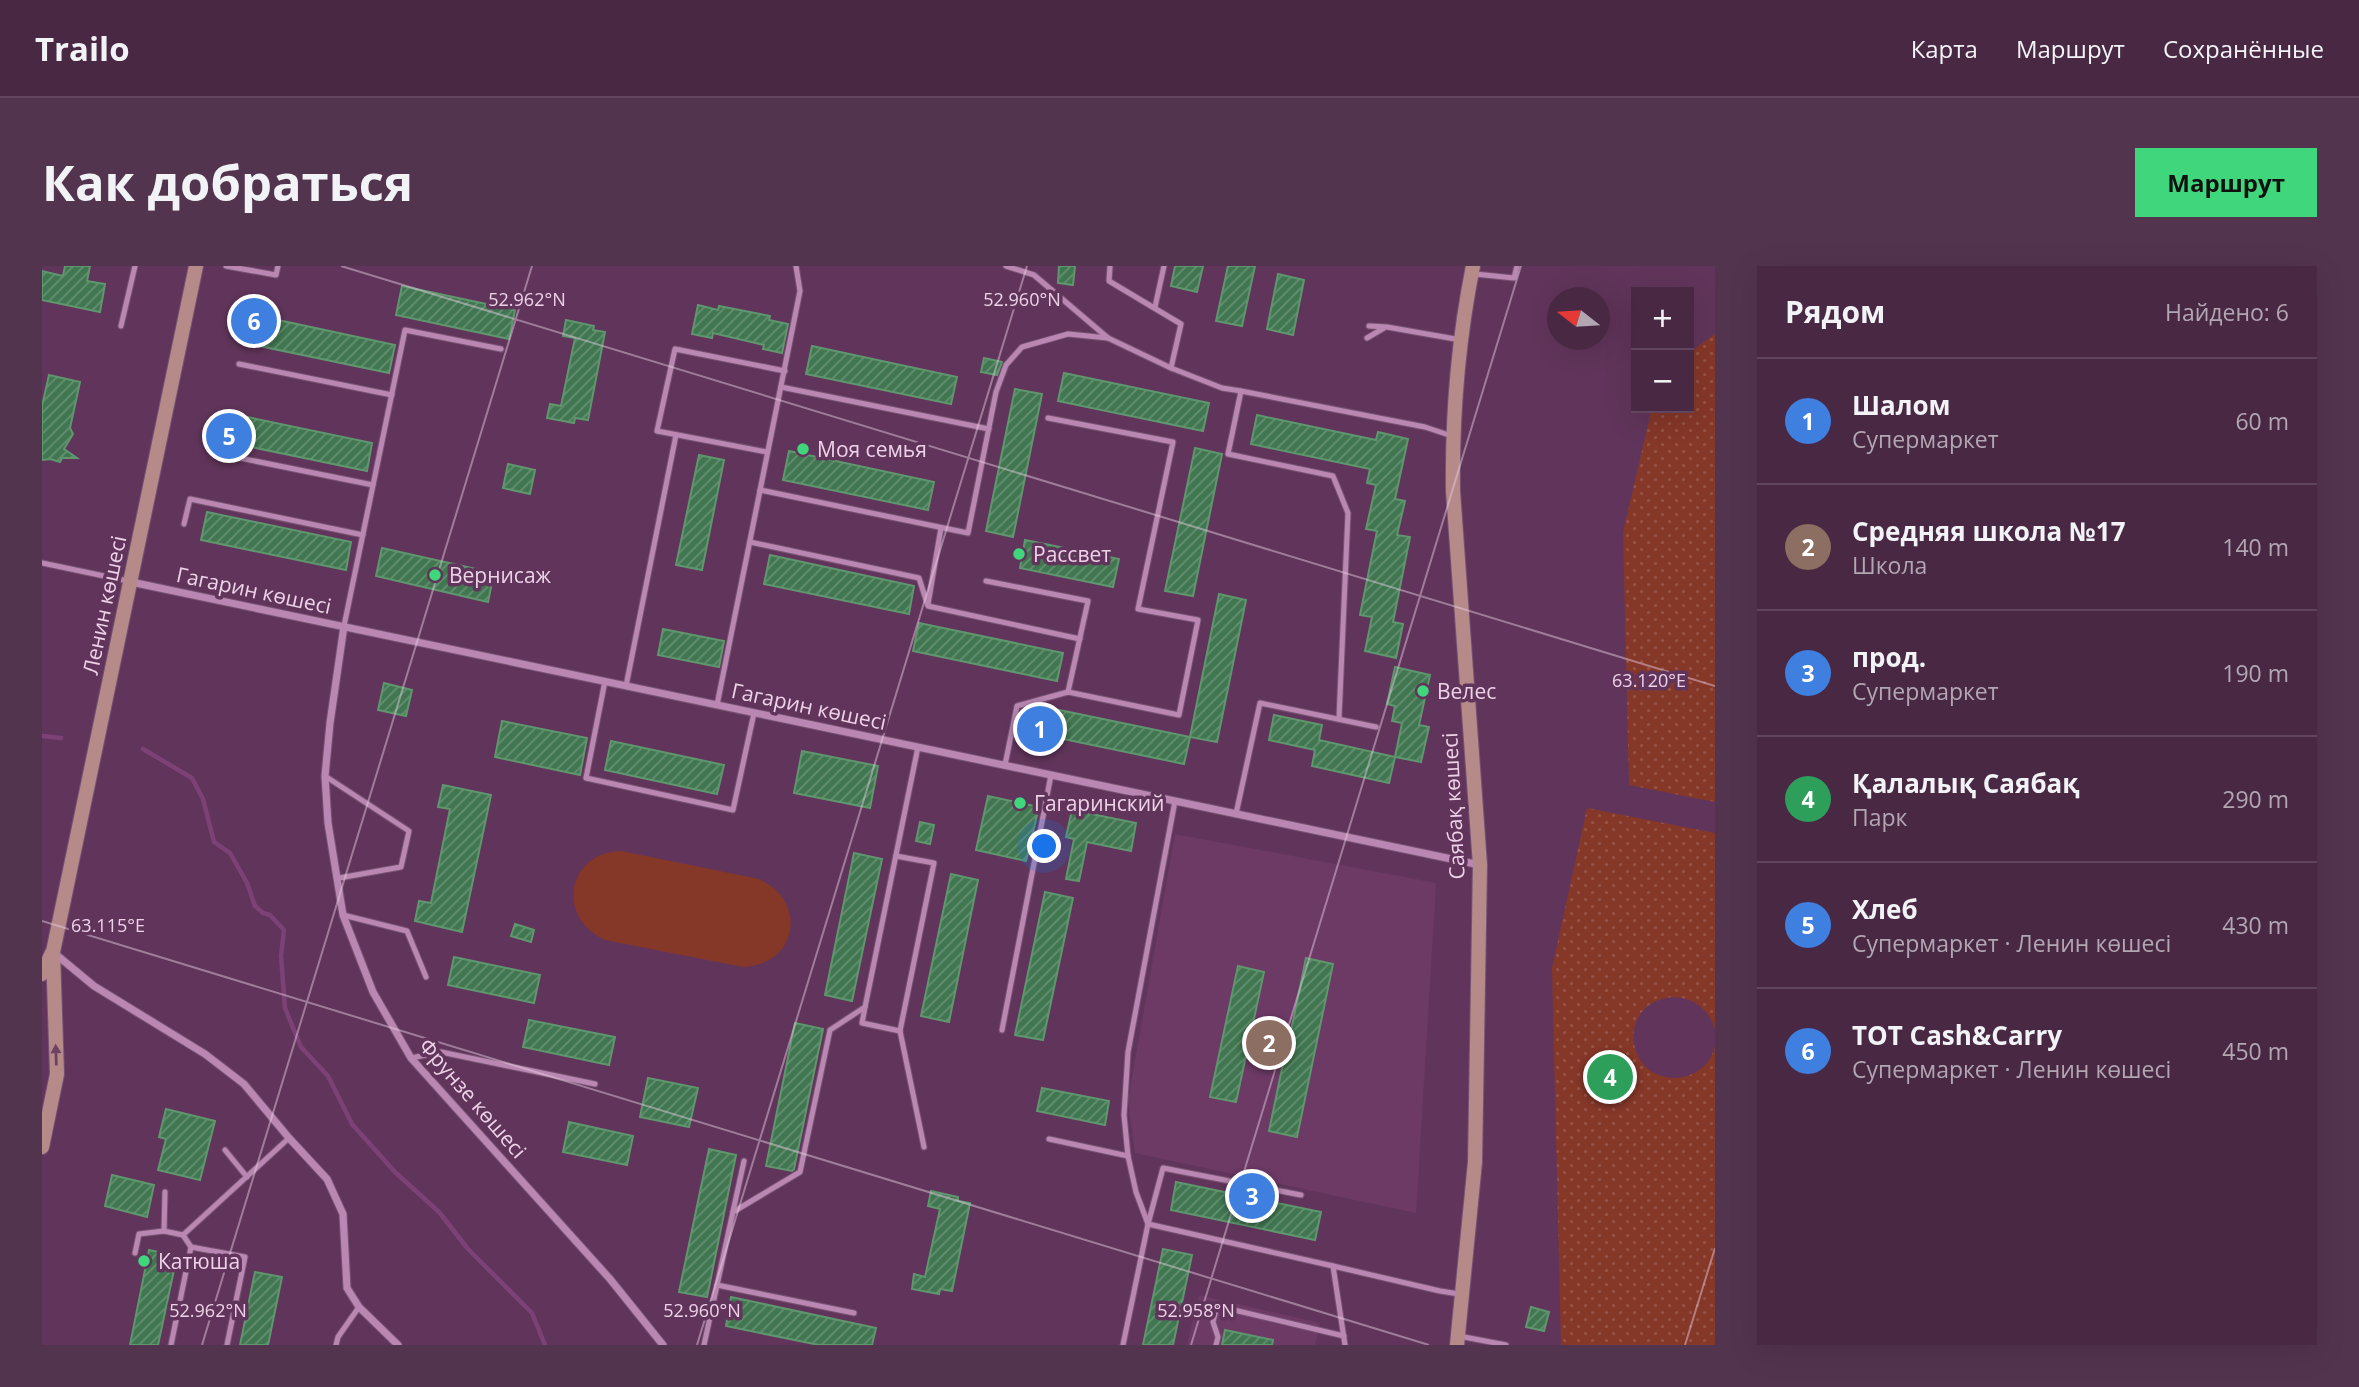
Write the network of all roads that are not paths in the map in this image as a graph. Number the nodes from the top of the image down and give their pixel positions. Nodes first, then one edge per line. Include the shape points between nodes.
1 (135, 266) edge
2 (196, 266) edge
3 (226, 266) edge
4 (278, 266) edge
5 (796, 266) edge
6 (1006, 266) edge
7 (1110, 266) edge
8 (1164, 266) edge
9 (1517, 266) edge
10 (1472, 270) edge
11 (1155, 307) junction
12 (121, 326) dead end
13 (1369, 326) dead end
14 (1387, 327) junction
15 (1108, 338) junction
16 (1367, 338) dead end
17 (1461, 341) junction
18 (501, 349) dead end
19 (239, 364) dead end
20 (1171, 368) junction
21 (785, 371) junction
22 (781, 387) junction
23 (1241, 391) junction
24 (392, 395) junction
25 (1048, 418) dead end
26 (989, 429) junction
27 (676, 435) junction
28 (1452, 436) junction
29 (767, 452) junction
30 (220, 454) dead end
31 (373, 485) junction
32 (760, 490) junction
33 (184, 524) dead end
34 (942, 528) junction
35 (363, 535) junction
36 (750, 542) junction
37 (42, 563) edge
38 (986, 581) dead end
39 (131, 582) junction
40 (928, 606) junction
41 (344, 626) junction
42 (1080, 639) junction
43 (605, 681) junction
44 (626, 686) junction
45 (1069, 692) junction
46 (717, 705) junction
47 (754, 713) junction
48 (1339, 718) junction
49 (1376, 727) dead end
50 (918, 747) junction
51 (1004, 765) junction
52 (1051, 775) junction
53 (325, 776) junction
54 (1175, 801) junction
55 (1236, 814) junction
56 (896, 856) junction
57 (1479, 865) junction
58 (339, 878) junction
59 (343, 915) junction
60 (46, 956) edge
61 (42, 974) edge
62 (426, 977) dead end
63 (864, 1007) junction
64 (1002, 1030) dead end
65 (900, 1031) junction
66 (411, 1058) junction
67 (595, 1084) dead end
68 (289, 1138) junction
69 (1049, 1139) dead end
70 (42, 1147) edge
71 (924, 1147) dead end
72 (225, 1150) dead end
73 (1128, 1156) junction
74 (744, 1161) dead end
75 (247, 1177) junction
76 (165, 1192) dead end
77 (1301, 1195) dead end
78 (733, 1212) junction
79 (1148, 1224) junction
80 (164, 1231) junction
81 (183, 1235) junction
82 (191, 1247) junction
83 (135, 1253) dead end
84 (1333, 1266) junction
85 (717, 1285) junction
86 (1463, 1294) junction
87 (359, 1307) junction
88 (854, 1313) dead end
89 (1344, 1336) junction
90 (1458, 1340) edge
91 (171, 1345) edge
92 (227, 1345) edge
93 (336, 1345) edge
94 (398, 1345) edge
95 (663, 1345) edge
96 (704, 1345) edge
97 (1123, 1345) edge
98 (1216, 1345) edge
99 (1345, 1345) edge
100 (1506, 1345) edge

1 - 12 lane
2 - 39 street, Ленин көшесі
3 - 4 lane via 276,275
5 - 21 lane via 800,291
6 - 15 lane via 1034,275
7 - 11 lane via 1109,281
8 - 11 lane
9 - 10 lane via 1514,278
10 - 17 street, Саябақ көшесі
11 - 20 lane via 1181,324
13 - 14 lane
14 - 16 lane
14 - 17 lane
15 - 20 lane
15 - 26 lane via 1068,334 1022,347 1006,365
17 - 28 street, Саябақ көшесі
18 - 24 lane via 405,330
19 - 24 lane
20 - 23 lane
21 - 22 lane
21 - 27 lane via 675,349 657,431
22 - 26 lane
22 - 29 lane
23 - 28 lane
23 - 48 lane via 1228,454 1333,476 1348,513
24 - 31 lane
25 - 45 lane via 1173,442 1138,609 1198,620 1179,715
26 - 34 lane via 968,533
27 - 29 lane
27 - 44 lane
28 - 57 street, Саябақ көшесі
29 - 32 lane
30 - 31 lane
31 - 35 lane
32 - 34 lane
32 - 36 lane
33 - 35 lane via 190,499
34 - 40 lane
35 - 41 lane
36 - 40 lane via 919,578
36 - 46 lane
37 - 39 lane
38 - 42 lane via 1088,601
39 - 41 street, Гагарин көшесі
39 - 60 street, Ленин көшесі
40 - 42 lane
41 - 43 street, Гагарин көшесі
41 - 53 street, Фрунзе көшесі
42 - 45 lane
43 - 44 street, Гагарин көшесі
43 - 47 lane via 586,778 733,810
44 - 46 street, Гагарин көшесі
45 - 51 lane via 1017,706
46 - 47 street, Гагарин көшесі
47 - 50 street, Гагарин көшесі
48 - 49 lane
48 - 55 lane via 1260,703
50 - 51 street, Гагарин көшесі
50 - 56 lane
51 - 52 street, Гагарин көшесі
52 - 54 street, Гагарин көшесі
52 - 64 lane
53 - 58 street, Фрунзе көшесі
53 - 58 lane via 409,831 401,867
54 - 55 street, Гагарин көшесі
54 - 73 lane via 1128,1052 1124,1115
55 - 57 street, Гагарин көшесі
56 - 63 lane
56 - 65 lane via 934,863
57 - 86 street, Саябақ көшесі via 1475,1162
58 - 59 street, Фрунзе көшесі
59 - 62 lane via 407,931
59 - 66 street, Фрунзе көшесі via 373,992
60 - 61 street, Ленин көшесі
60 - 68 street via 205,1054 244,1084
70 -> 60 street, Ленин көшесі via 57,1074
63 - 65 lane via 862,1023
63 - 78 lane via 830,1030 800,1172
65 - 71 lane
66 - 67 lane via 441,1052
66 - 95 street, Фрунзе көшесі via 610,1279
68 - 75 lane
68 - 87 street via 327,1179 343,1214 347,1288
69 - 73 lane
72 - 75 lane
73 - 79 lane
74 - 78 lane
75 - 81 lane
76 - 80 lane
77 - 79 lane via 1163,1168
78 - 85 lane
79 - 84 lane
79 - 97 lane
80 - 81 lane
80 - 83 lane via 139,1234
81 - 82 lane
82 - 91 lane
82 - 92 lane via 245,1257
84 - 86 lane
84 - 89 lane
85 - 88 lane
85 - 96 lane
86 - 90 street, Саябақ көшесі
87 - 93 lane
87 - 94 street
89 - 98 lane via 1217,1306 1213,1322
89 - 99 lane
90 - 100 lane

